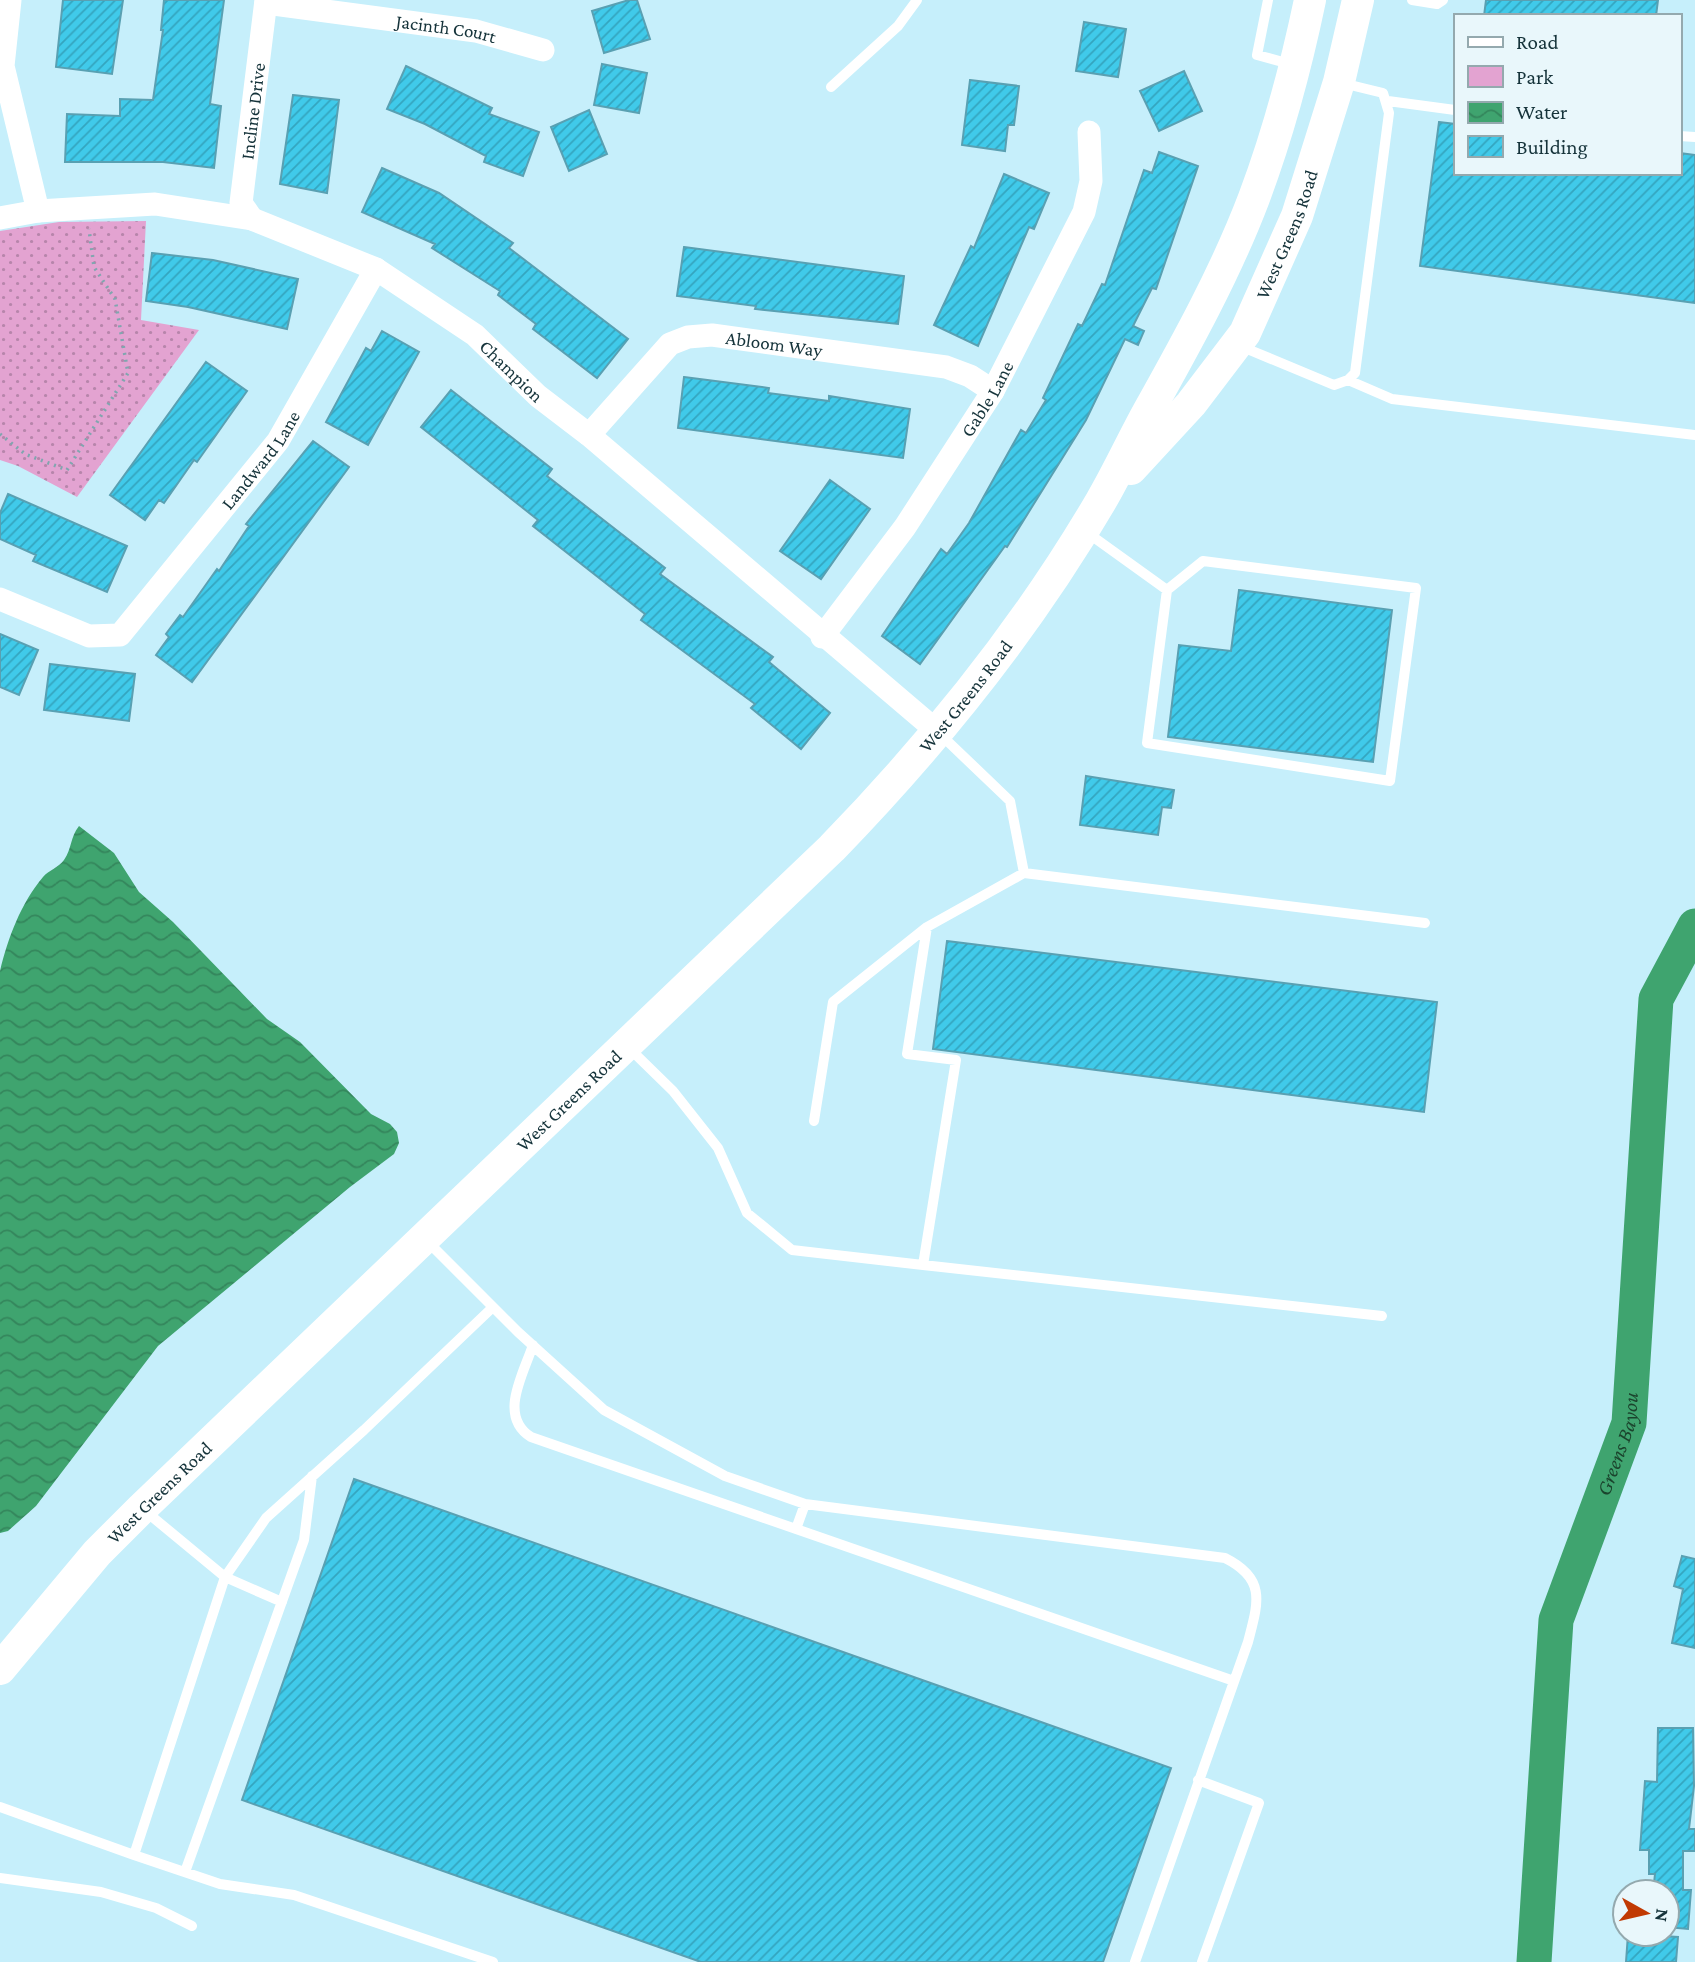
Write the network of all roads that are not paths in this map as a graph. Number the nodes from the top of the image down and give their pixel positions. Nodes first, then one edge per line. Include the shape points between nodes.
1 (10, 0) edge
2 (917, 0) edge
3 (1268, 0) edge
4 (1311, 0) edge
5 (1358, 0) edge
6 (1412, 0) edge
7 (1443, 0) edge
8 (266, 2) edge
9 (543, 50) dead end
10 (1296, 65) junction
11 (1339, 82) junction
12 (831, 87) dead end
13 (1388, 101) junction
14 (1454, 110) edge
15 (1088, 132) dead end
16 (38, 211) junction
17 (0, 218) edge
18 (252, 219) junction
19 (376, 269) junction
20 (1236, 345) junction
21 (1348, 380) junction
22 (993, 391) junction
23 (589, 435) junction
24 (1695, 435) edge
25 (1101, 500) junction
26 (1083, 529) junction
27 (1167, 590) junction
28 (0, 599) edge
29 (822, 636) junction
30 (938, 732) junction
31 (1024, 873) junction
32 (1425, 923) dead end
33 (927, 927) junction
34 (626, 1045) junction
35 (814, 1121) dead end
36 (424, 1238) junction
37 (923, 1265) junction
38 (494, 1307) junction
39 (1382, 1316) dead end
40 (533, 1345) junction
41 (312, 1476) junction
42 (805, 1504) junction
43 (141, 1509) junction
44 (796, 1529) junction
45 (225, 1577) junction
46 (282, 1602) junction
47 (0, 1669) edge
48 (1234, 1681) junction
49 (1198, 1780) junction
50 (0, 1807) edge
51 (134, 1855) junction
52 (185, 1872) junction
53 (0, 1878) edge
54 (192, 1926) dead end
55 (493, 1962) edge
56 (1135, 1962) edge
57 (1202, 1962) edge

1 - 16 street via 3,66
2 - 12 lane via 898,26
3 - 10 lane via 1257,55
4 - 10 main road, West Greens Road
5 - 11 main road, West Greens Road
6 - 7 lane via 1437,4
8 - 9 street, Jacinth Court via 476,31
8 - 18 street, Incline Drive via 241,203
10 - 11 main road
10 - 25 main road, West Greens Road via 1254,199 1181,351
11 - 13 lane via 1384,93
11 - 20 main road, West Greens Road via 1297,216
13 - 14 lane
13 - 21 lane via 1355,373
15 - 22 street, Gable Lane via 1091,181 1084,212
16 - 17 street, Champion
16 - 18 street, Champion via 155,204
18 - 19 street, Champion
19 - 23 street, Champion via 475,335 538,396
19 - 28 street, Landward Lane via 278,441 120,635 89,636
20 - 21 lane via 1327,383
20 - 25 main road, West Greens Road via 1191,404
21 - 24 lane via 1392,399
22 - 23 street, Abloom Way via 946,368 712,335 688,337 670,344
22 - 29 street, Gable Lane via 905,527
23 - 29 street, Champion
25 - 26 main road, West Greens Road
26 - 27 lane
26 - 30 main road, West Greens Road
27 - 27 lane via 1147,743 1390,781 1416,588 1203,561
29 - 30 street, Champion
30 - 31 lane via 1010,800
30 - 34 main road, West Greens Road via 832,848
31 - 32 lane
31 - 33 lane
33 - 35 lane via 833,1002
33 - 37 lane via 907,1054 956,1060
34 - 36 main road, West Greens Road
34 - 37 lane via 673,1091 718,1148 747,1213 792,1250
36 - 38 lane
36 - 43 main road, West Greens Road
37 - 39 lane
38 - 40 lane
38 - 41 lane
40 - 42 lane via 604,1410 724,1476
40 - 44 lane via 514,1401 518,1429
41 - 45 lane via 266,1518
41 - 46 lane via 304,1540
42 - 44 lane
42 - 48 lane via 1224,1559 1244,1568 1254,1583 1258,1605
43 - 45 lane
43 - 47 main road, West Greens Road via 97,1553
44 - 48 lane
45 - 46 lane
45 - 51 lane
46 - 52 lane
48 - 49 lane
49 - 56 lane
49 - 57 lane via 1259,1803
50 - 51 lane
51 - 52 lane
52 - 55 lane via 220,1884 294,1895
53 - 54 lane via 101,1892 156,1908

